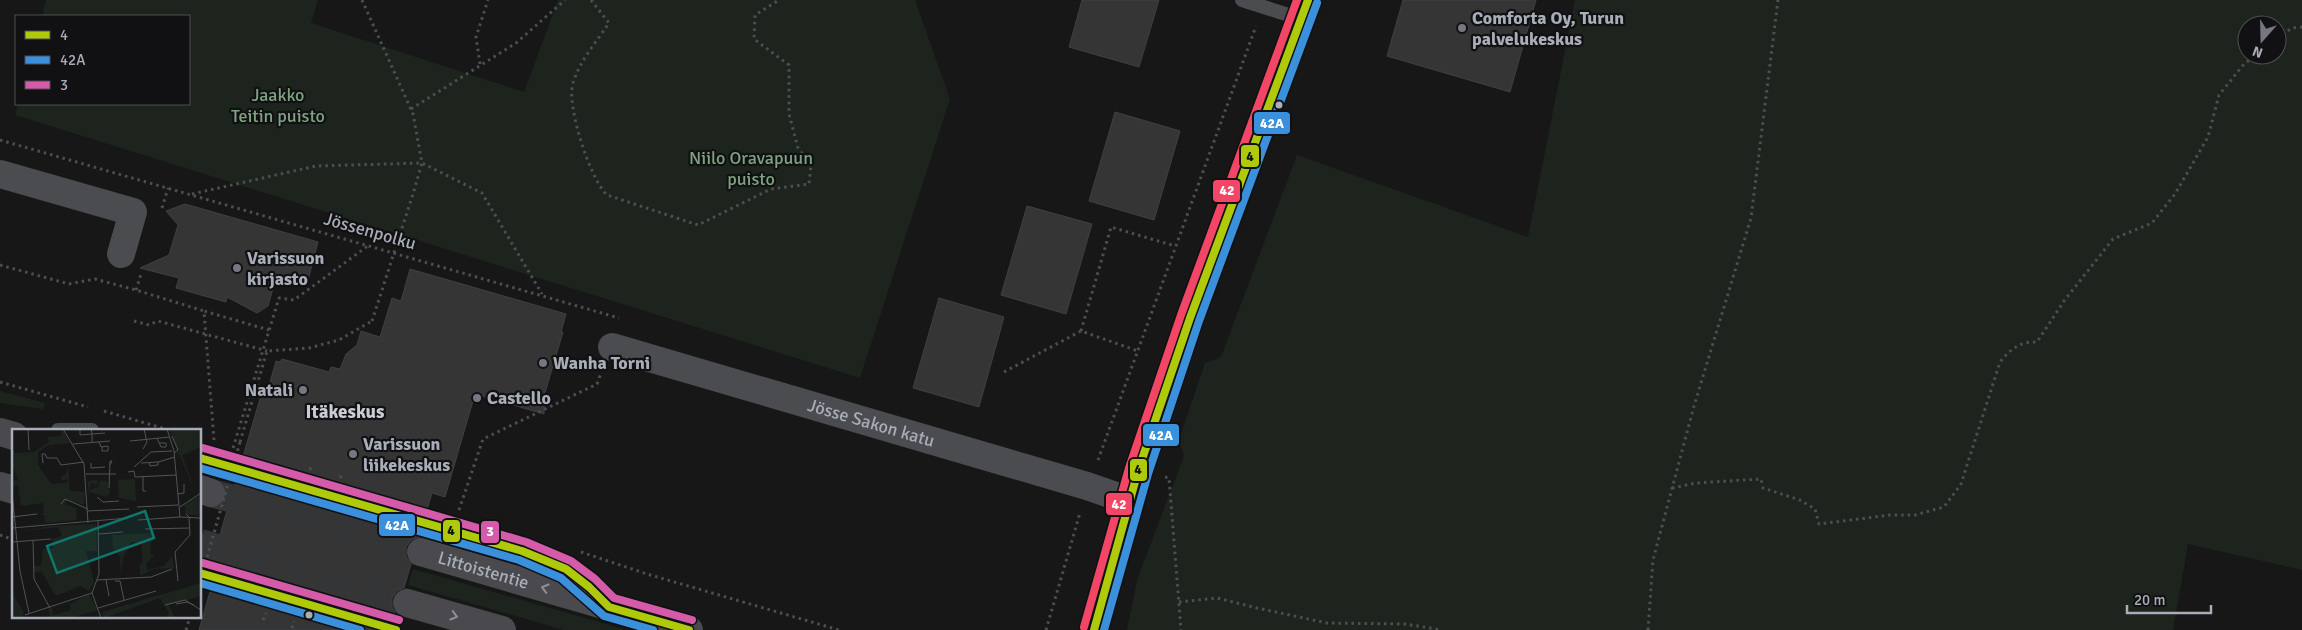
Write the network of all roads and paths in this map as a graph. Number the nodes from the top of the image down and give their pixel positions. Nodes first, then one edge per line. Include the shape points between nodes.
1 (362, 0) edge
2 (488, 0) edge
3 (565, 0) edge
4 (591, 0) edge
5 (779, 0) edge
6 (1242, 0) edge
7 (1778, 0) edge
8 (1263, 6) junction
9 (1305, 9) edge
10 (2302, 27) edge
11 (2287, 31) edge
12 (480, 64) junction
13 (2243, 65) edge
14 (411, 109) junction
15 (0, 140) edge
16 (422, 163) junction
17 (0, 174) edge
18 (190, 195) junction
19 (369, 245) junction
20 (1175, 246) junction
21 (122, 254) dead end
22 (0, 265) edge
23 (204, 311) junction
24 (134, 321) dead end
25 (269, 330) junction
26 (1081, 331) junction
27 (612, 348) joint
28 (267, 351) junction
29 (1138, 351) junction
30 (1004, 372) dead end
31 (257, 376) junction
32 (0, 382) edge
33 (94, 408) dead end
34 (103, 411) dead end
35 (166, 429) edge
36 (214, 443) dead end
37 (232, 448) dead end
38 (201, 458) edge
39 (219, 464) dead end
40 (311, 465) dead end
41 (310, 470) dead end
42 (1138, 471) junction
43 (342, 474) dead end
44 (340, 478) dead end
45 (1087, 486) junction
46 (0, 487) edge
47 (1672, 488) junction
48 (12, 497) edge
49 (1130, 501) junction
50 (450, 510) dead end
51 (429, 524) dead end
52 (577, 550) dead end
53 (422, 552) tunnel mouth
54 (201, 578) edge
55 (1179, 602) junction
56 (408, 603) tunnel mouth
57 (609, 607) junction
58 (266, 613) dead end
59 (263, 620) dead end
60 (294, 621) dead end
61 (292, 628) dead end
62 (502, 630) edge
63 (689, 630) edge
64 (839, 630) edge
65 (1046, 630) edge
66 (1094, 630) edge
67 (1181, 630) edge
68 (1442, 630) edge
69 (1648, 630) edge

1 - 14 path
2 - 12 path via 476,37
3 - 12 path via 516,43
4 - 5 path via 609,23 572,84 572,97 582,149 599,188 607,195 698,225 771,189 809,184 812,165 798,148 789,114 789,65 754,39 755,15
6 - 8 lane
7 - 47 path via 1752,218
8 - 9 lane
8 - 20 path
9 - 42 street via 1190,318
10 - 11 path
12 - 14 path
13 - 47 path via 2219,95 2208,137 2175,194 2152,223 2113,239 2064,301 2037,342 2025,341 2008,352 2000,362 1961,484 1944,506 1915,515 1818,524 1815,509 1800,500 1763,488 1761,479 1696,483
14 - 16 path
15 - 18 path, Jössenpolku
16 - 18 path via 316,166
16 - 19 path, Jössenpolku via 482,193 542,295
16 - 28 path, bridge via 372,321 339,340 309,348
17 - 21 street via 134,212
18 - 19 path, Jössenpolku
19 - 25 path via 294,300 279,298
20 - 26 path via 1111,227
20 - 29 path
22 - 23 path via 69,284 95,280
23 - 25 path
23 - 36 path
24 - 28 path, bridge via 148,326 158,321
25 - 31 path
26 - 29 path
26 - 30 path
27 - 45 street, Jösse Sakon katu
27 - 50 path via 596,384 483,439 458,513
28 - 31 path
29 - 42 path via 1097,462
31 - 37 path
31 - 54 path, bridge
32 - 33 path
34 - 35 path
38 - 39 lane
40 - 41 path
42 - 49 street
42 - 55 path via 1169,478
43 - 44 path
45 - 49 street, Jösse Sakon katu
45 - 65 path
46 - 48 lane
47 - 69 path via 1653,560
49 - 66 street
51 - 57 lane via 522,551 566,570 590,587
52 - 64 path
57 -> 53 street, Littoistentie
55 - 67 path
55 - 68 path via 1218,598 1327,623 1405,624
56 -> 62 street
57 - 63 street, Littoistentie
58 - 59 path
60 - 61 path

